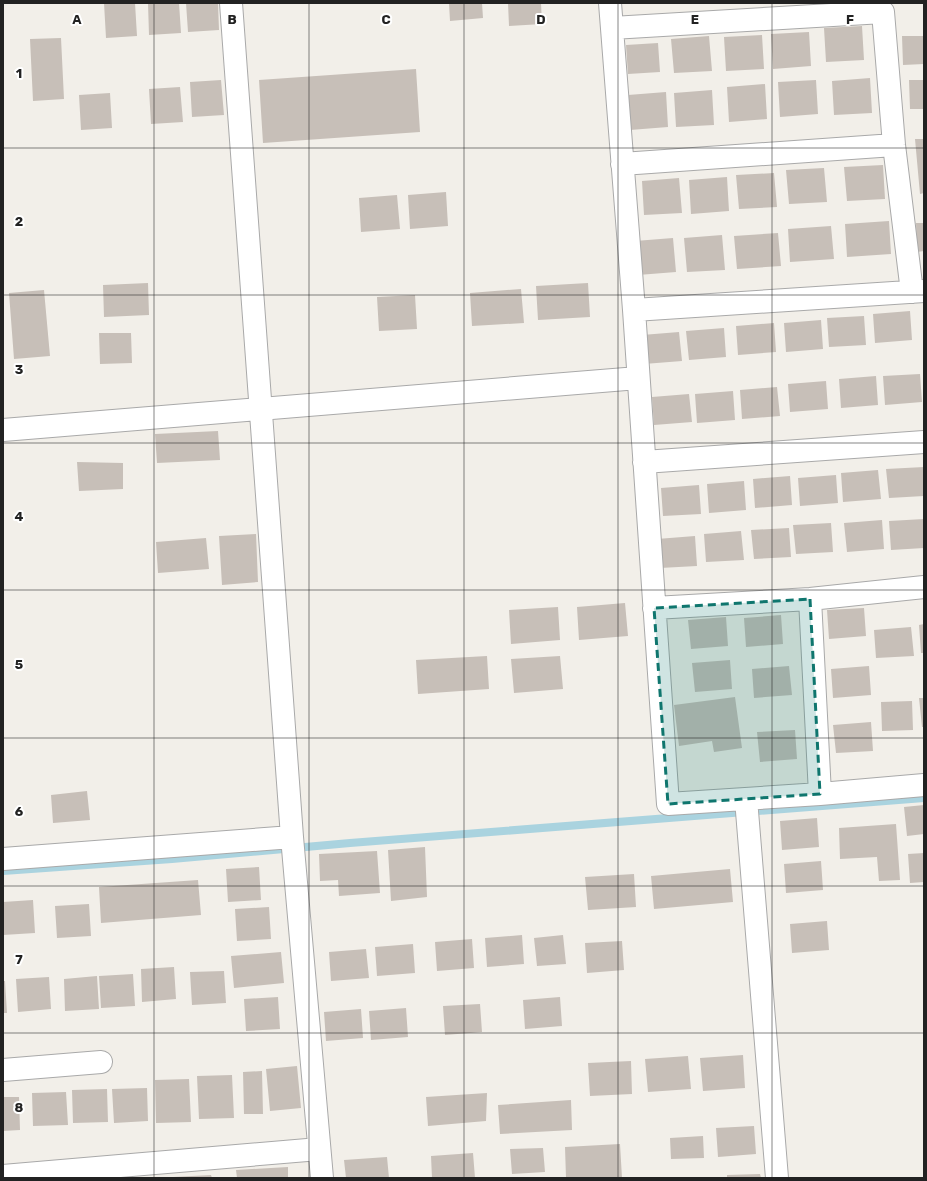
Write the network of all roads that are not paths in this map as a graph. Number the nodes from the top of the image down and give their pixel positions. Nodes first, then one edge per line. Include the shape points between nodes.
1 (231, 3) edge
2 (610, 3) edge
3 (612, 28) junction
4 (894, 145) junction
5 (622, 164) junction
6 (918, 292) edge
7 (634, 310) junction
8 (638, 378) junction
9 (260, 410) junction
10 (3, 430) edge
11 (924, 442) edge
12 (644, 462) junction
13 (924, 587) edge
14 (810, 599) junction
15 (654, 608) junction
16 (924, 785) edge
17 (820, 794) junction
18 (746, 799) junction
19 (292, 837) junction
20 (3, 859) edge
21 (101, 1062) dead end
22 (3, 1070) edge
23 (319, 1149) junction
24 (3, 1176) edge
25 (322, 1178) edge
26 (777, 1178) edge

1 - 9 street
2 - 3 street
3 - 4 street via 883,12
3 - 5 street
4 - 5 street
4 - 6 street
5 - 7 street
6 - 7 street
7 - 8 street
8 - 9 street
8 - 12 street
9 - 10 street
9 - 19 street
11 - 12 street
12 - 15 street
13 - 14 street
14 - 15 street
14 - 17 street
15 - 18 street via 668,804
16 - 17 street
17 - 18 street
18 - 26 street
19 - 20 street
19 - 23 street
21 - 22 street
23 - 24 street
23 - 25 street

